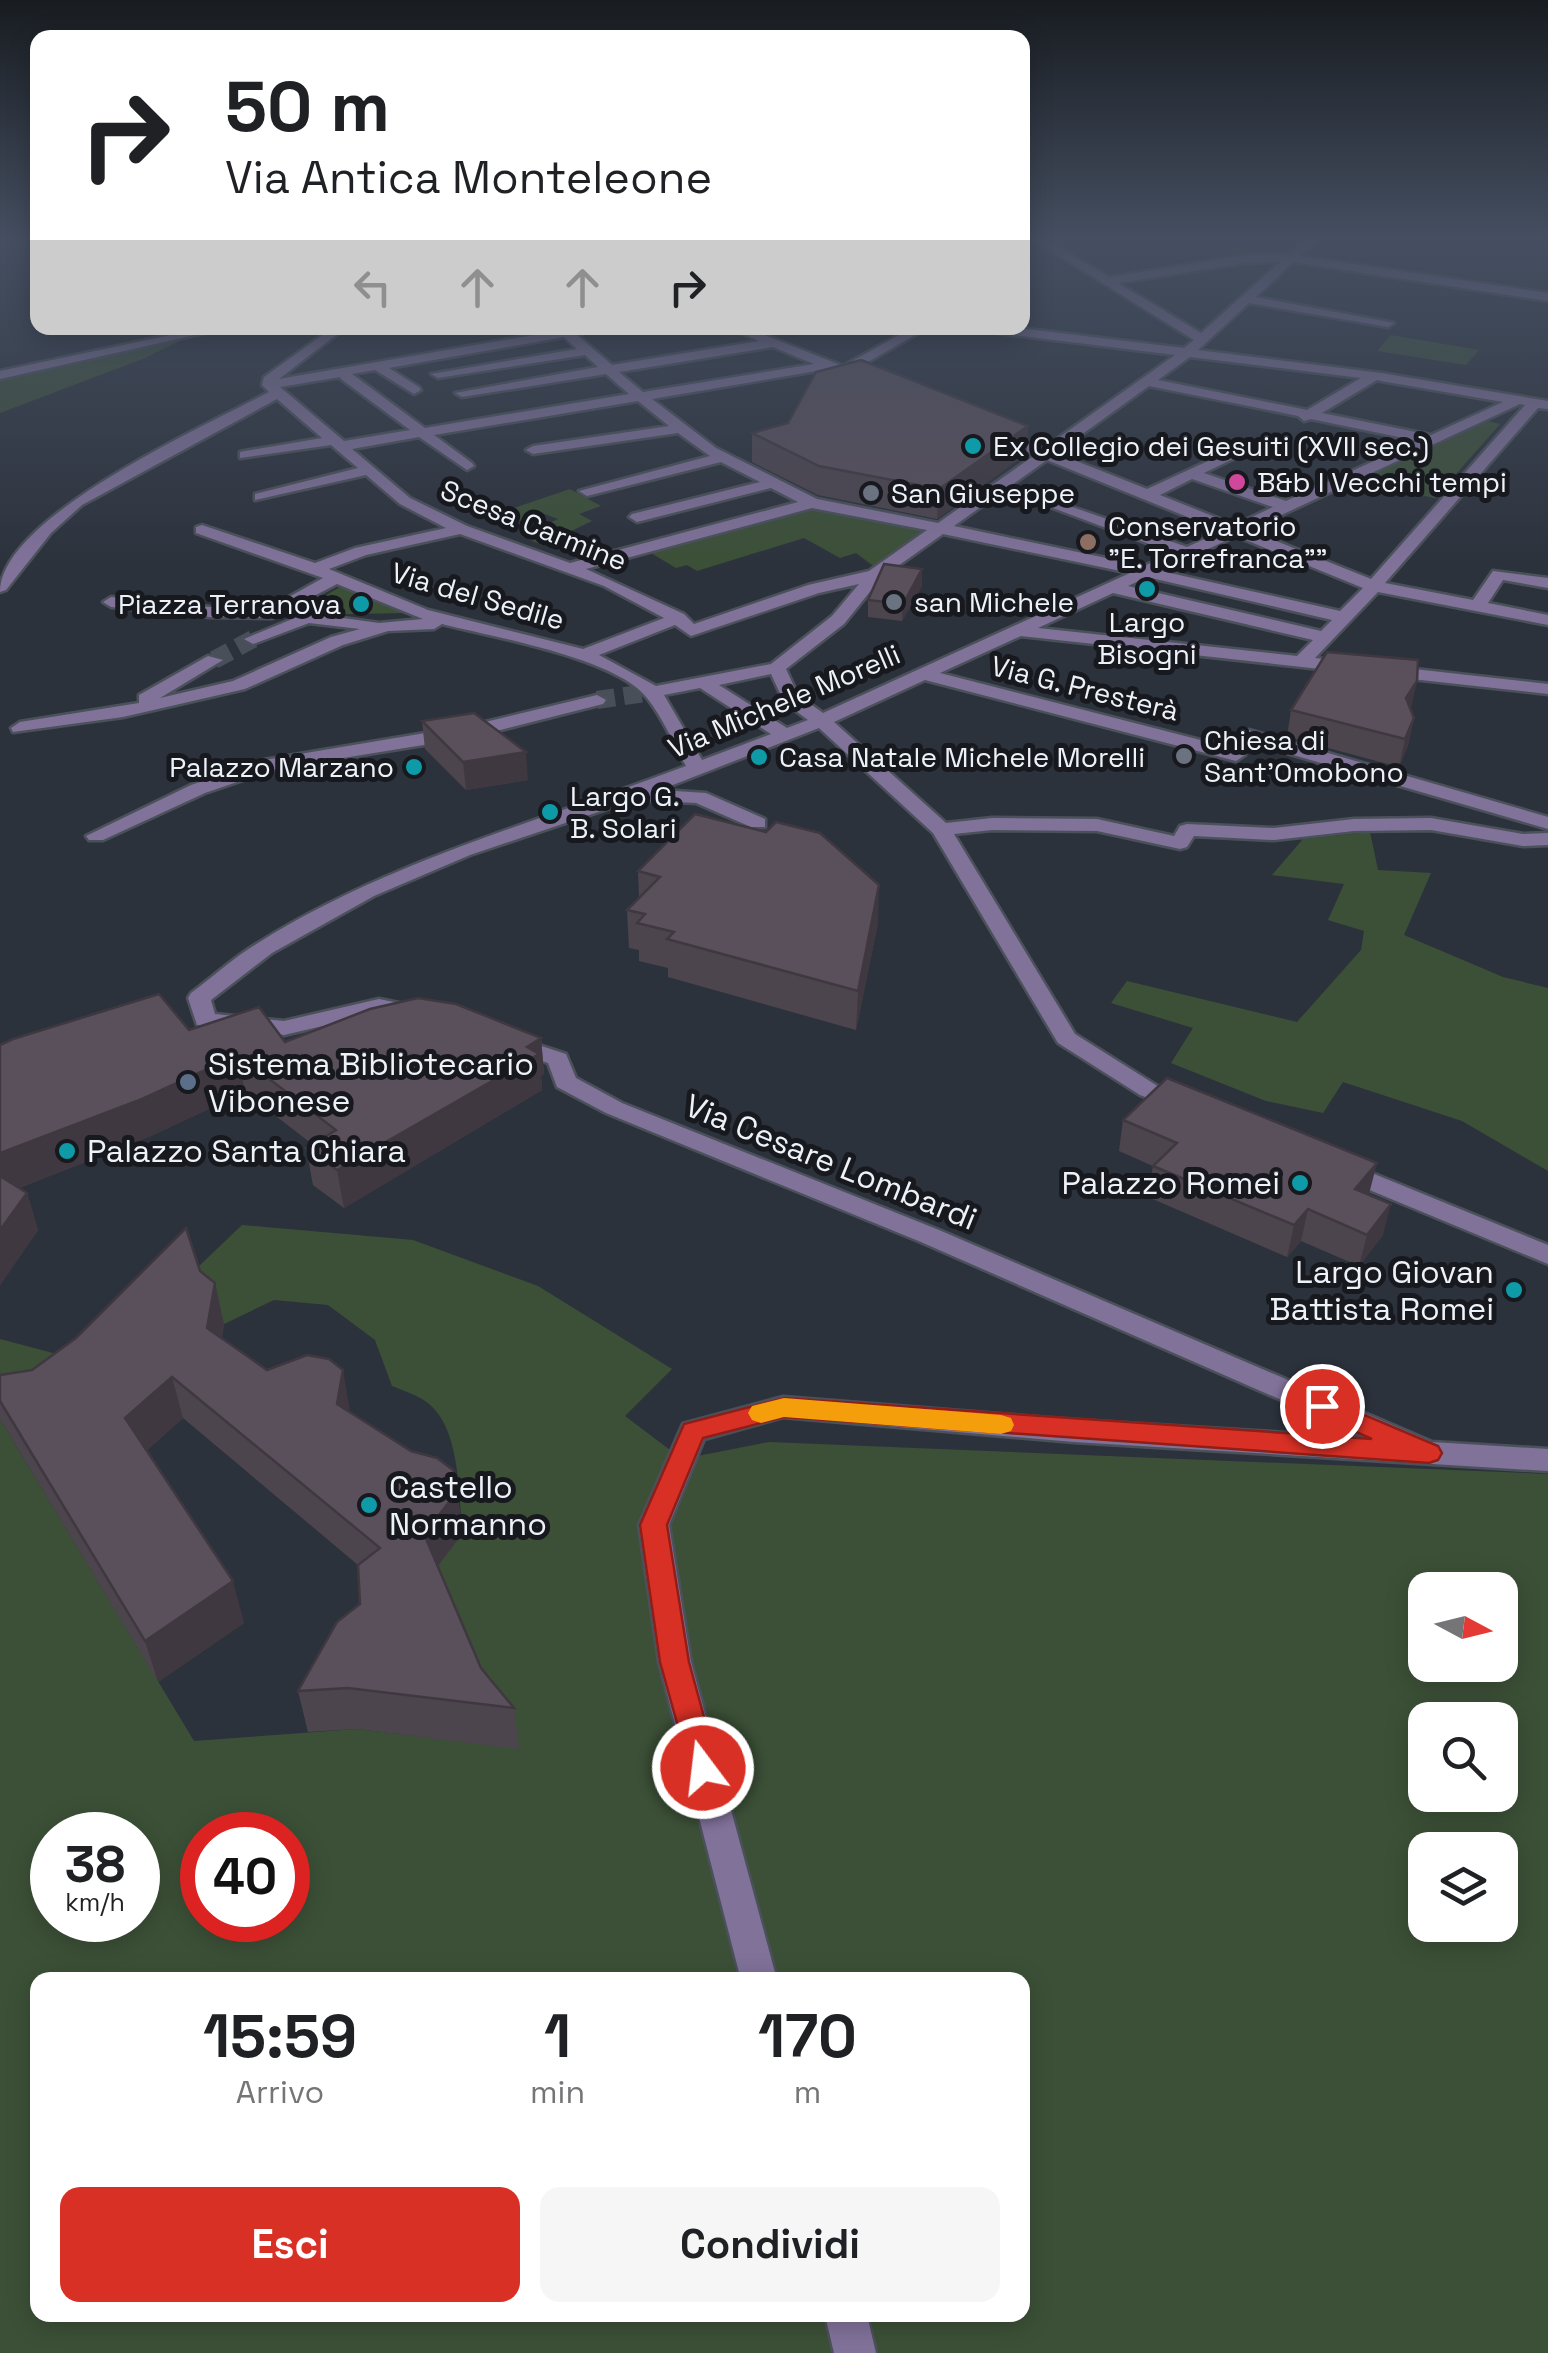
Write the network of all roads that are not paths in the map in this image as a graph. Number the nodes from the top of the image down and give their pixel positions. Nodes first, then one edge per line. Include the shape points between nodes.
1 (118, 350) edge
2 (310, 350) edge
3 (457, 350) edge
4 (587, 350) joint
5 (732, 350) edge
6 (791, 350) edge
7 (875, 350) edge
8 (1155, 350) edge
9 (1192, 350) edge
10 (1187, 354) junction
11 (376, 365) junction
12 (836, 368) junction
13 (609, 370) junction
14 (438, 374) dead end
15 (0, 375) edge
16 (346, 376) dead end
17 (1374, 376) junction
18 (1144, 381) junction
19 (879, 386) edge
20 (272, 390) junction
21 (414, 390) dead end
22 (637, 394) junction
23 (1518, 400) junction
24 (1542, 404) edge
25 (1307, 416) junction
26 (495, 418) junction
27 (682, 428) junction
28 (988, 430) edge
29 (422, 432) junction
30 (1431, 440) junction
31 (339, 443) junction
32 (533, 450) dead end
33 (1043, 453) junction
34 (1232, 454) dead end
35 (245, 456) dead end
36 (724, 458) junction
37 (467, 466) dead end
38 (369, 470) junction
39 (1192, 474) junction
40 (772, 483) junction
41 (587, 491) dead end
42 (1148, 495) junction
43 (260, 497) dead end
44 (812, 503) junction
45 (1054, 505) dead end
46 (1285, 506) junction
47 (942, 528) junction
48 (461, 529) junction
49 (202, 530) dead end
50 (1234, 530) junction
51 (664, 531) dead end
52 (1186, 552) junction
53 (570, 568) junction
54 (314, 569) junction
55 (1144, 571) junction
56 (875, 575) junction
57 (332, 580) junction
58 (1548, 583) edge
59 (1374, 586) junction
60 (0, 587) edge
61 (1110, 587) junction
62 (111, 602) dead end
63 (1478, 606) junction
64 (1342, 616) junction
65 (1548, 620) edge
66 (459, 623) junction
67 (684, 624) junction
68 (387, 626) junction
69 (1014, 630) junction
70 (1195, 630) junction
71 (1324, 638) junction
72 (253, 640) tunnel mouth
73 (584, 654) junction
74 (214, 660) tunnel mouth
75 (1302, 661) junction
76 (777, 668) junction
77 (922, 674) junction
78 (706, 684) junction
79 (1548, 689) edge
80 (653, 692) junction
81 (597, 700) tunnel mouth
82 (123, 712) junction
83 (822, 721) junction
84 (20, 728) dead end
85 (784, 734) junction
86 (1249, 736) dead end
87 (1236, 755) dead end
88 (696, 768) junction
89 (629, 795) junction
90 (758, 823) dead end
91 (1548, 823) edge
92 (941, 830) junction
93 (96, 836) dead end
94 (1548, 839) edge
95 (436, 1016) edge
96 (488, 1035) edge
97 (1202, 1112) edge
98 (1310, 1156) edge
99 (1548, 1254) edge
100 (1429, 1453) junction
101 (1548, 1460) edge
102 (757, 1972) edge
103 (848, 2322) edge
104 (856, 2353) edge

1 - 15 street
2 - 20 street via 269,380
3 - 11 street
4 - 13 street
4 - 14 street
5 - 13 street
6 - 12 street
7 - 12 street
8 - 10 street
9 - 10 street
10 - 17 street
10 - 18 street
11 - 20 street
11 - 21 street
12 - 19 street
12 - 22 street
13 - 22 street
13 - 26 street via 462,393
16 - 29 street
17 - 23 street
17 - 25 street
18 - 25 street
18 - 33 street
20 - 31 street, Scesa Carmine
20 - 60 street via 77,502
22 - 26 street
22 - 27 street
23 - 24 street
23 - 30 street, Via Michele Morelli
24 - 59 street
25 - 30 street
26 - 29 street
27 - 32 street
27 - 36 street
28 - 33 street
29 - 31 street
29 - 37 street
30 - 46 street, Via Michele Morelli
31 - 35 street
31 - 38 street, Scesa Carmine
33 - 42 street
33 - 47 street
34 - 39 street
36 - 40 street
36 - 41 street
38 - 43 street
38 - 48 street, Scesa Carmine via 405,501
39 - 42 street
39 - 46 street
40 - 44 street
40 - 51 street via 637,517
42 - 50 street
44 - 47 street
44 - 53 street
45 - 52 street
46 - 50 street, Via Michele Morelli
47 - 55 street
47 - 56 street
48 - 53 street, Scesa Carmine
48 - 54 street via 361,550
49 - 54 street, Via del Sedile
50 - 52 street, Via Michele Morelli
50 - 59 street
52 - 55 street, Via Michele Morelli
53 - 67 street, Scesa Carmine
54 - 57 street, Via del Sedile
55 - 61 street, Via Michele Morelli
55 - 64 street
56 - 67 street
56 - 76 street via 838,620
57 - 62 street via 272,613
57 - 66 street, Via del Sedile
58 - 63 street via 1499,574
59 - 63 street
59 - 64 street
61 - 69 street, Via Michele Morelli
61 - 70 street
63 - 65 street
64 - 71 street
66 - 68 street
66 - 73 street, Via del Sedile
67 - 73 street
68 - 72 street via 307,618
68 - 82 street via 238,684
69 - 70 street
69 - 77 street, Via Michele Morelli
70 - 71 street
70 - 75 street
71 - 75 street
73 - 80 street, Via del Sedile
74 - 82 street
75 - 79 street
76 - 78 street
76 - 83 street via 790,698
77 - 83 street, Via Michele Morelli
77 - 87 street, Via G. Presterà
78 - 80 street
78 - 85 street
80 - 88 street, Via del Sedile
81 - 93 street via 474,731 270,764 198,788
82 - 84 street
83 - 85 street, Via Michele Morelli
83 - 92 street
85 - 88 street, Via Michele Morelli
86 - 91 street
88 - 89 street, Via Michele Morelli
89 - 90 street via 699,797
89 - 95 street, Via Michele Morelli via 463,851 333,910 264,948 198,998 205,1020 284,1028 379,1006
92 - 94 street via 1097,826 1183,837 1431,824
92 - 97 street via 1066,1038 1148,1090
96 - 100 street, Via Cesare Lombardi via 558,1059 565,1082 614,1108 930,1236
98 - 99 street
100 - 101 street
100 - 102 street via 784,1407 693,1431 654,1525 674,1662
103 - 104 street

